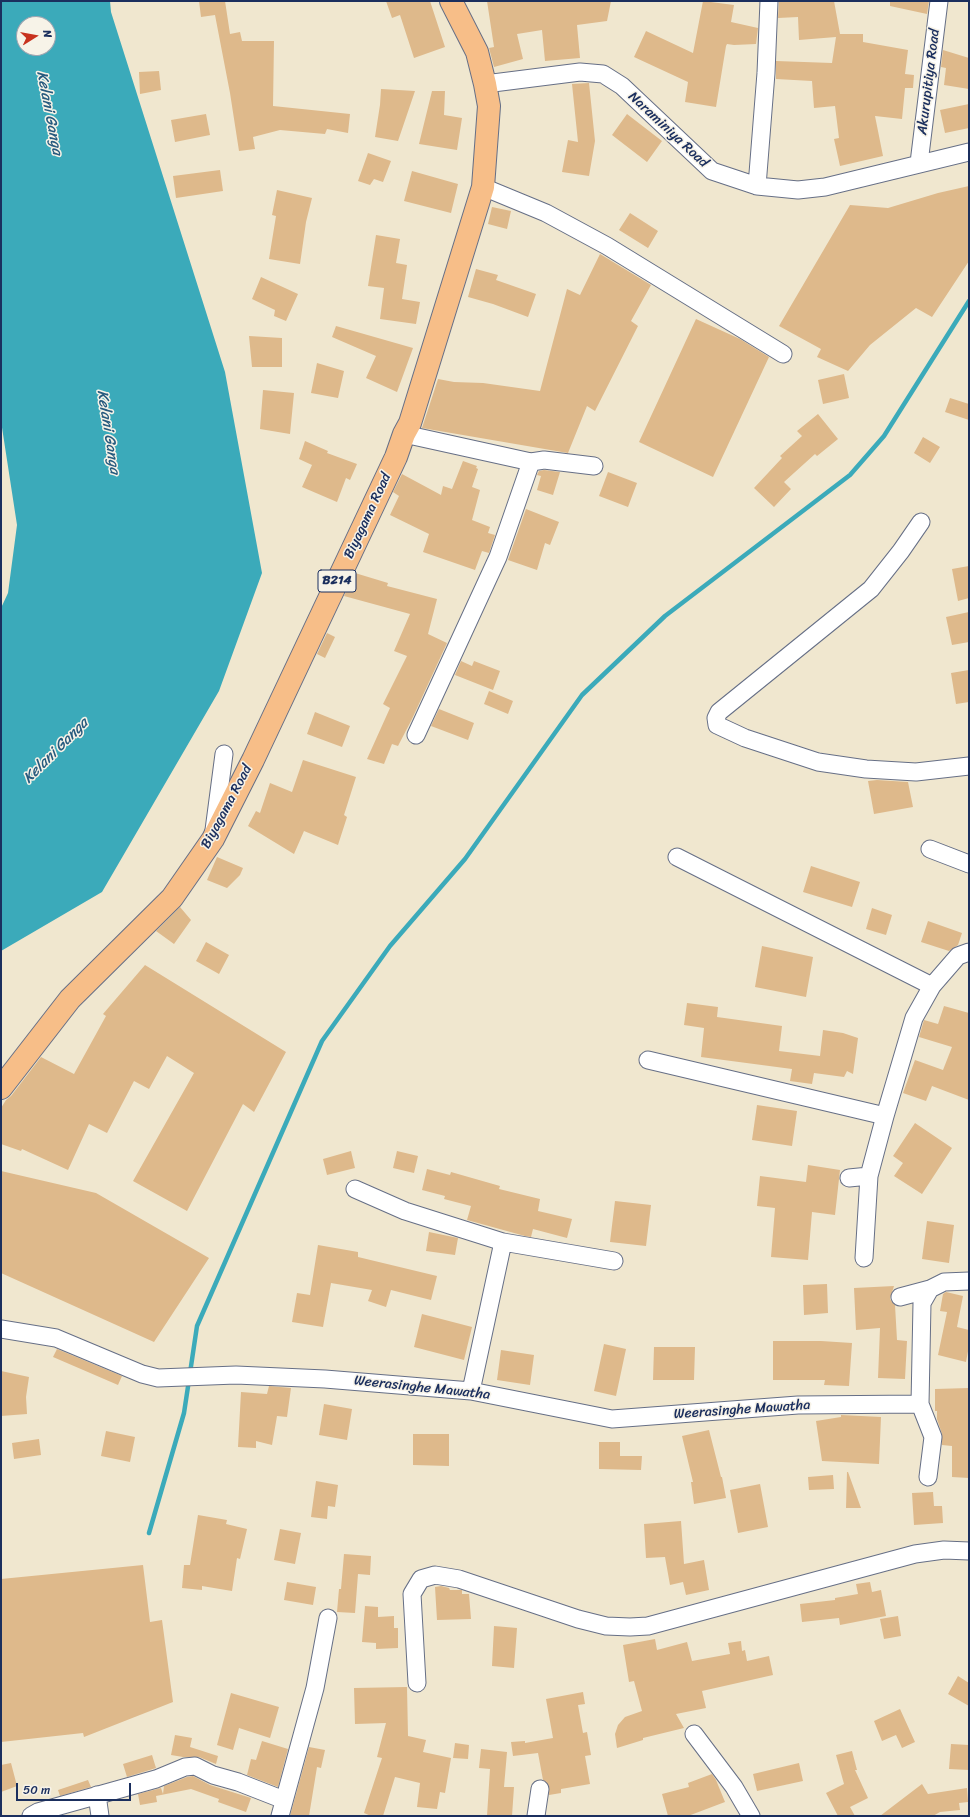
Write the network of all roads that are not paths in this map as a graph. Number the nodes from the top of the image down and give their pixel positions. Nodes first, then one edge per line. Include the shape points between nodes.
1 (451, 1) edge
2 (769, 1) edge
3 (939, 1) edge
4 (485, 84) junction
5 (969, 152) edge
6 (919, 163) junction
7 (757, 186) junction
8 (483, 187) junction
9 (783, 354) dead end
10 (404, 434) junction
11 (531, 462) junction
12 (594, 466) dead end
13 (921, 522) dead end
14 (416, 736) dead end
15 (224, 754) dead end
16 (969, 766) edge
17 (213, 839) junction
18 (930, 849) dead end
19 (678, 857) dead end
20 (969, 864) edge
21 (969, 952) edge
22 (932, 986) junction
23 (648, 1060) dead end
24 (1, 1088) edge
25 (885, 1116) junction
26 (869, 1176) junction
27 (849, 1178) dead end
28 (355, 1189) dead end
29 (503, 1242) junction
30 (864, 1258) dead end
31 (614, 1261) dead end
32 (969, 1281) edge
33 (930, 1289) junction
34 (900, 1297) dead end
35 (1, 1329) edge
36 (471, 1391) junction
37 (920, 1404) junction
38 (928, 1477) dead end
39 (969, 1551) edge
40 (328, 1618) dead end
41 (417, 1682) dead end
42 (694, 1734) dead end
43 (540, 1789) dead end
44 (97, 1795) junction
45 (282, 1808) edge
46 (31, 1816) edge
47 (100, 1816) edge
48 (536, 1816) edge
49 (751, 1816) edge

1 - 4 main road, Biyagama Road / B214 via 477,52
2 - 7 street
3 - 6 street, Akurupitiya Road
4 - 7 street, Naraminiya Road via 580,72 602,74 622,86 712,171
4 - 8 main road, Biyagama Road / B214 via 488,106
5 - 6 street, Naraminiya Road
6 - 7 street, Naraminiya Road via 825,187 798,190
8 - 9 street via 546,213 606,246
8 - 10 main road, Biyagama Road / B214 via 410,423
10 - 11 street
10 - 17 main road, Biyagama Road / B214 via 253,760
11 - 12 street via 544,460
11 - 14 street via 498,557
13 - 16 street via 871,589 719,712 716,718 717,725 745,738 818,762 916,772
15 - 17 street
17 - 24 main road, Biyagama Road / B214 via 172,898 70,999
18 - 20 street
19 - 22 street
21 - 22 street via 958,956
22 - 25 street via 914,1018
23 - 25 street
25 - 26 street
26 - 27 street
26 - 30 street
28 - 29 street via 406,1211
29 - 31 street
29 - 36 street
32 - 33 street via 944,1282
33 - 34 street
33 - 37 street via 922,1303
35 - 36 street, Weerasinghe Mawatha via 56,1338 142,1374 158,1378 236,1375 325,1379
36 - 37 street, Weerasinghe Mawatha via 612,1419 798,1405
37 - 38 street via 933,1437
39 - 41 street via 944,1550 915,1554 648,1626 630,1628 606,1626 578,1619 458,1579 435,1575 421,1579 412,1594
40 - 45 street via 315,1688
42 - 49 street via 734,1787
43 - 48 street
44 - 45 street via 195,1766 213,1775 238,1782
44 - 46 street
44 - 47 street

